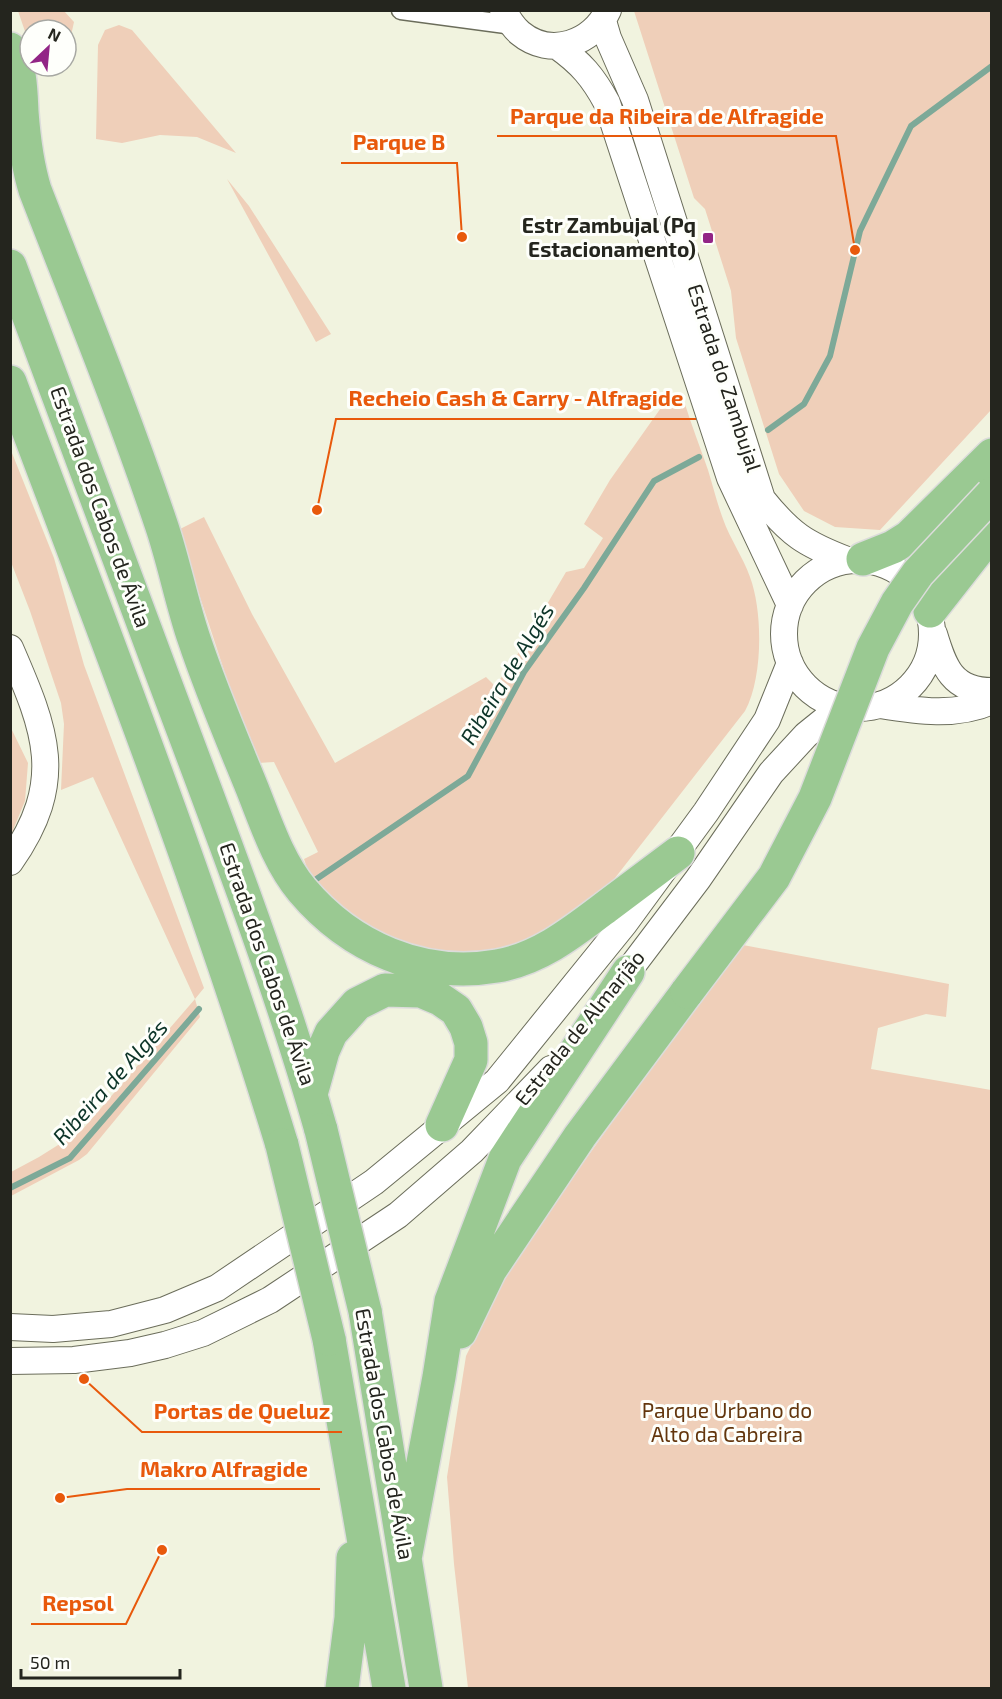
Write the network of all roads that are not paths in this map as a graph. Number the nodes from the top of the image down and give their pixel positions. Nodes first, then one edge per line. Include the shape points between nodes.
1 (401, 10) edge
2 (606, 16) edge
3 (507, 18) edge
4 (557, 46) junction
5 (10, 49) edge
6 (10, 168) edge
7 (10, 266) edge
8 (10, 382) edge
9 (992, 455) edge
10 (992, 494) edge
11 (992, 532) edge
12 (855, 560) junction
13 (790, 604) junction
14 (931, 621) junction
15 (150, 643) junction
16 (10, 648) edge
17 (790, 663) junction
18 (992, 691) edge
19 (992, 701) edge
20 (880, 705) junction
21 (842, 706) junction
22 (678, 853) junction
23 (10, 862) edge
24 (628, 972) junction
25 (311, 1095) junction
26 (442, 1125) junction
27 (10, 1327) edge
28 (10, 1361) edge
29 (439, 1377) junction
30 (356, 1490) junction
31 (405, 1559) junction
32 (342, 1689) edge
33 (389, 1689) edge
34 (426, 1689) edge

1 - 3 street
2 - 4 street via 591,34 575,43
2 - 12 street, Estrada do Zambujal via 608,38 635,99 762,499 801,540
3 - 4 street via 532,41
4 - 13 street, Estrada do Zambujal via 588,72 608,103 730,478
5 - 22 highway via 19,76 28,170 146,479 209,682 280,857 300,887 342,928 385,953 440,968 479,968 519,960 565,938
6 - 15 highway via 119,467 152,570
7 - 15 highway, Estrada dos Cabos de Ávila
8 - 30 highway, Estrada dos Cabos de Ávila, bridge via 188,856 247,1030 282,1145 329,1339
9 - 12 highway via 909,537
10 - 29 highway, bridge via 918,573 897,603 873,648 815,798 774,877 580,1136 490,1270
11 - 14 highway
12 - 13 street via 831,564 814,574
12 - 14 street via 880,562 901,573 918,590
13 - 17 street via 784,624 784,644
14 - 18 street via 943,664 954,679 973,689
14 - 20 street via 931,651 924,669 913,685
15 - 25 highway, Estrada dos Cabos de Ávila via 249,904
16 - 23 street via 33,702 45,750 42,798 28,834
17 - 21 street via 802,682 820,697
17 - 22 street, Estrada de Almarjão via 767,720
19 - 20 street via 961,711 917,711
20 - 21 street
21 - 24 street, Estrada de Almarjão via 806,735 771,773
22 - 26 street, Estrada de Almarjão via 497,1081
24 - 28 street, Estrada de Almarjão via 545,1077 472,1151 398,1215 270,1300 203,1333 165,1345 82,1359
24 - 29 highway via 505,1159 451,1301
25 - 26 highway via 322,1051 331,1033 357,1004 385,990 421,991 456,1010 471,1043 471,1060
25 - 31 highway, Estrada dos Cabos de Ávila, bridge via 364,1311
26 - 27 street, Estrada de Almarjão via 374,1182 217,1288 139,1318 88,1327
29 - 31 highway
30 - 32 highway via 351,1618
30 - 33 highway, Estrada dos Cabos de Ávila
31 - 34 highway, Estrada dos Cabos de Ávila

